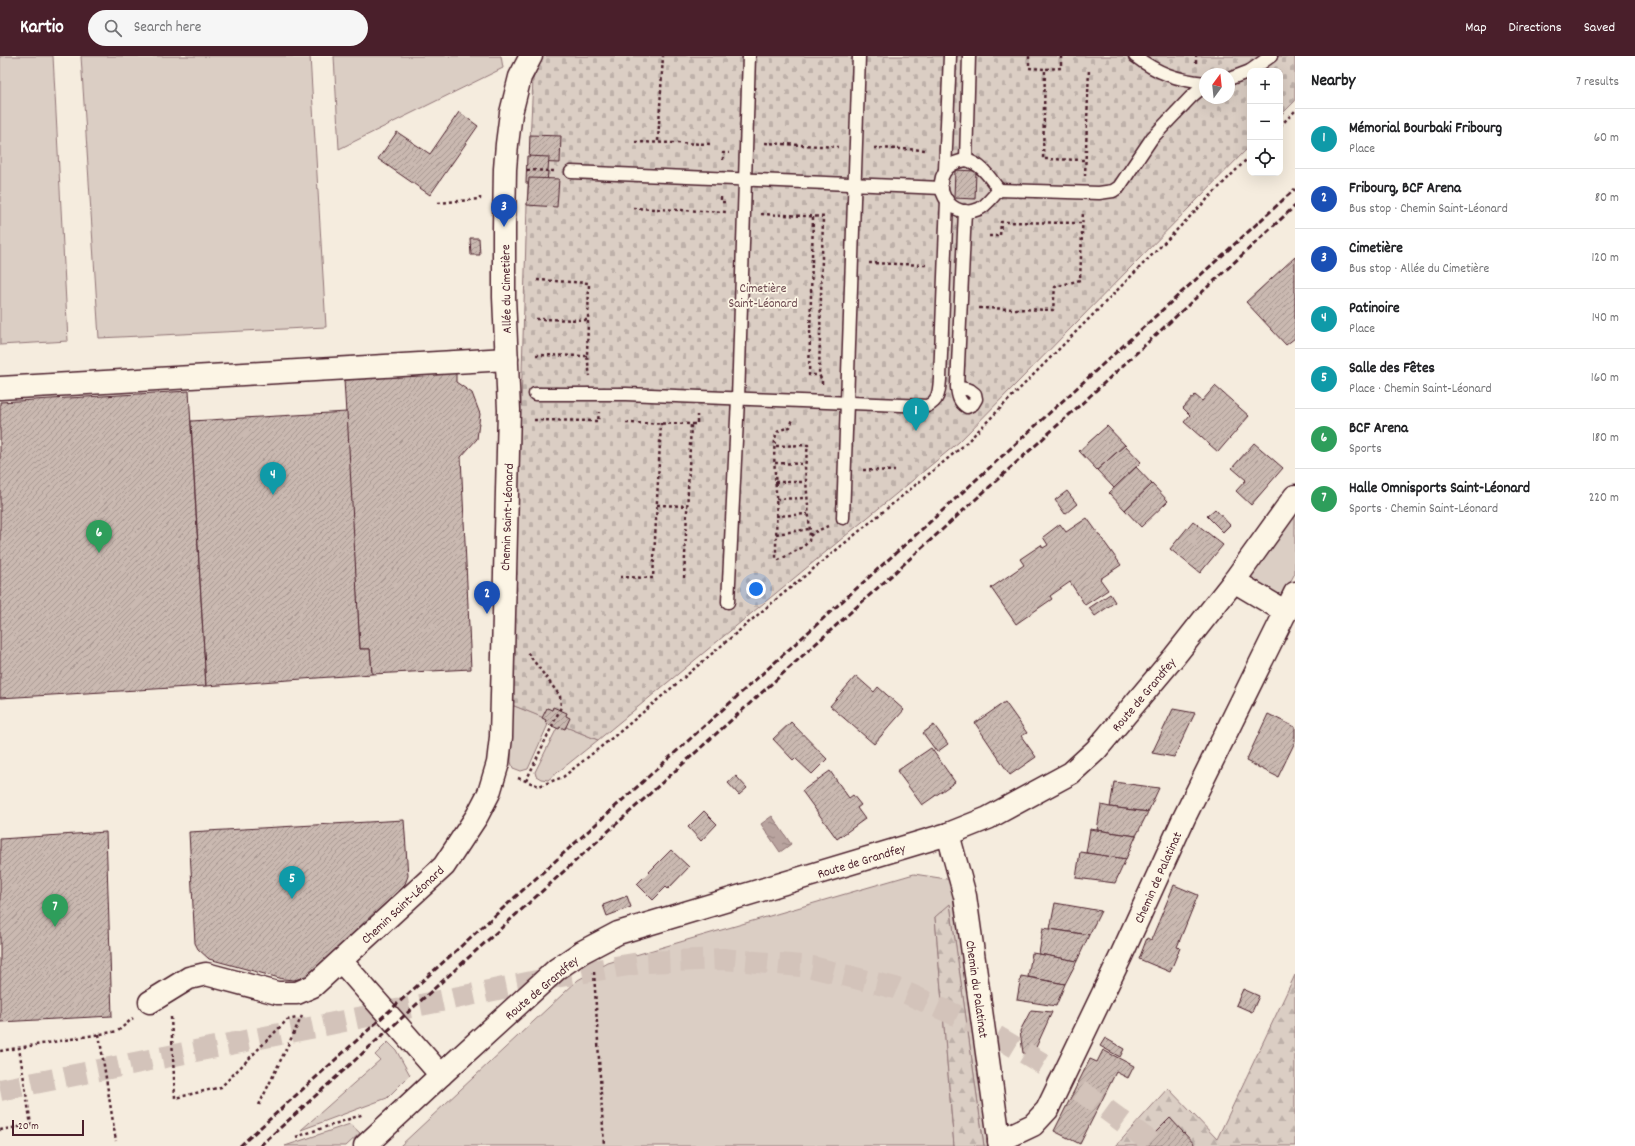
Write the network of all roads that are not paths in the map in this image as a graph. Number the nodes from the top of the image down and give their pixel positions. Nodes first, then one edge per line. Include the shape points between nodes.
1 (531, 56) edge
2 (749, 56) edge
3 (859, 56) edge
4 (950, 56) edge
5 (969, 56) edge
6 (1135, 56) edge
7 (1271, 56) edge
8 (518, 66) edge
9 (1254, 68) edge
10 (1247, 72) edge
11 (1235, 77) edge
12 (1199, 83) edge
13 (1199, 90) edge
14 (966, 160) junction
15 (945, 170) junction
16 (571, 172) road end
17 (745, 179) junction
18 (855, 183) junction
19 (942, 188) junction
20 (999, 190) junction
21 (947, 200) junction
22 (965, 211) junction
23 (507, 359) junction
24 (957, 387) dead end
25 (0, 388) edge
26 (535, 394) dead end
27 (738, 399) junction
28 (847, 403) junction
29 (1295, 496) edge
30 (843, 518) dead end
31 (1234, 581) junction
32 (1295, 593) edge
33 (728, 602) dead end
34 (1286, 612) junction
35 (948, 834) junction
36 (341, 961) junction
37 (150, 1002) road end
38 (441, 1075) junction
39 (1000, 1143) edge
40 (365, 1146) edge

1 - 8 street, Allée du Cimetière
2 - 17 lane
3 - 18 lane
4 - 15 lane
5 - 14 lane
6 - 12 lane via 1162,74
7 - 9 lane
8 - 23 street, Allée du Cimetière via 505,169
10 - 11 lane
13 - 20 lane via 1152,138 1126,178 1113,191 1099,193
14 - 15 lane via 956,161
14 - 20 lane via 982,167
15 - 19 lane
16 - 17 lane
17 - 18 lane
17 - 27 lane
18 - 19 lane
18 - 28 lane
19 - 21 lane
20 - 22 lane via 980,208
21 - 22 lane via 958,210
21 - 28 lane via 940,380 937,398 927,406
22 - 24 lane
23 - 25 street
23 - 36 street, Chemin Saint-Léonard via 509,410 501,737 498,763 483,805 444,866
26 - 27 lane
27 - 28 lane
27 - 33 lane
28 - 30 lane
29 - 31 street, Route de Grandfey
31 - 34 street
31 - 35 street, Route de Grandfey via 1096,750 1076,769 988,818
32 - 34 street, Chemin de Palatinat
34 - 39 street, Chemin de Palatinat via 1184,818 1122,956 1047,1110 1033,1125
35 - 38 street, Route de Grandfey via 618,933 557,969
35 - 39 street, Chemin du Palatinat via 965,896
36 - 37 street, Chemin Saint-Léonard via 314,986 297,993 277,993 206,974 188,978
36 - 38 street
38 - 40 street, Route de Grandfey

